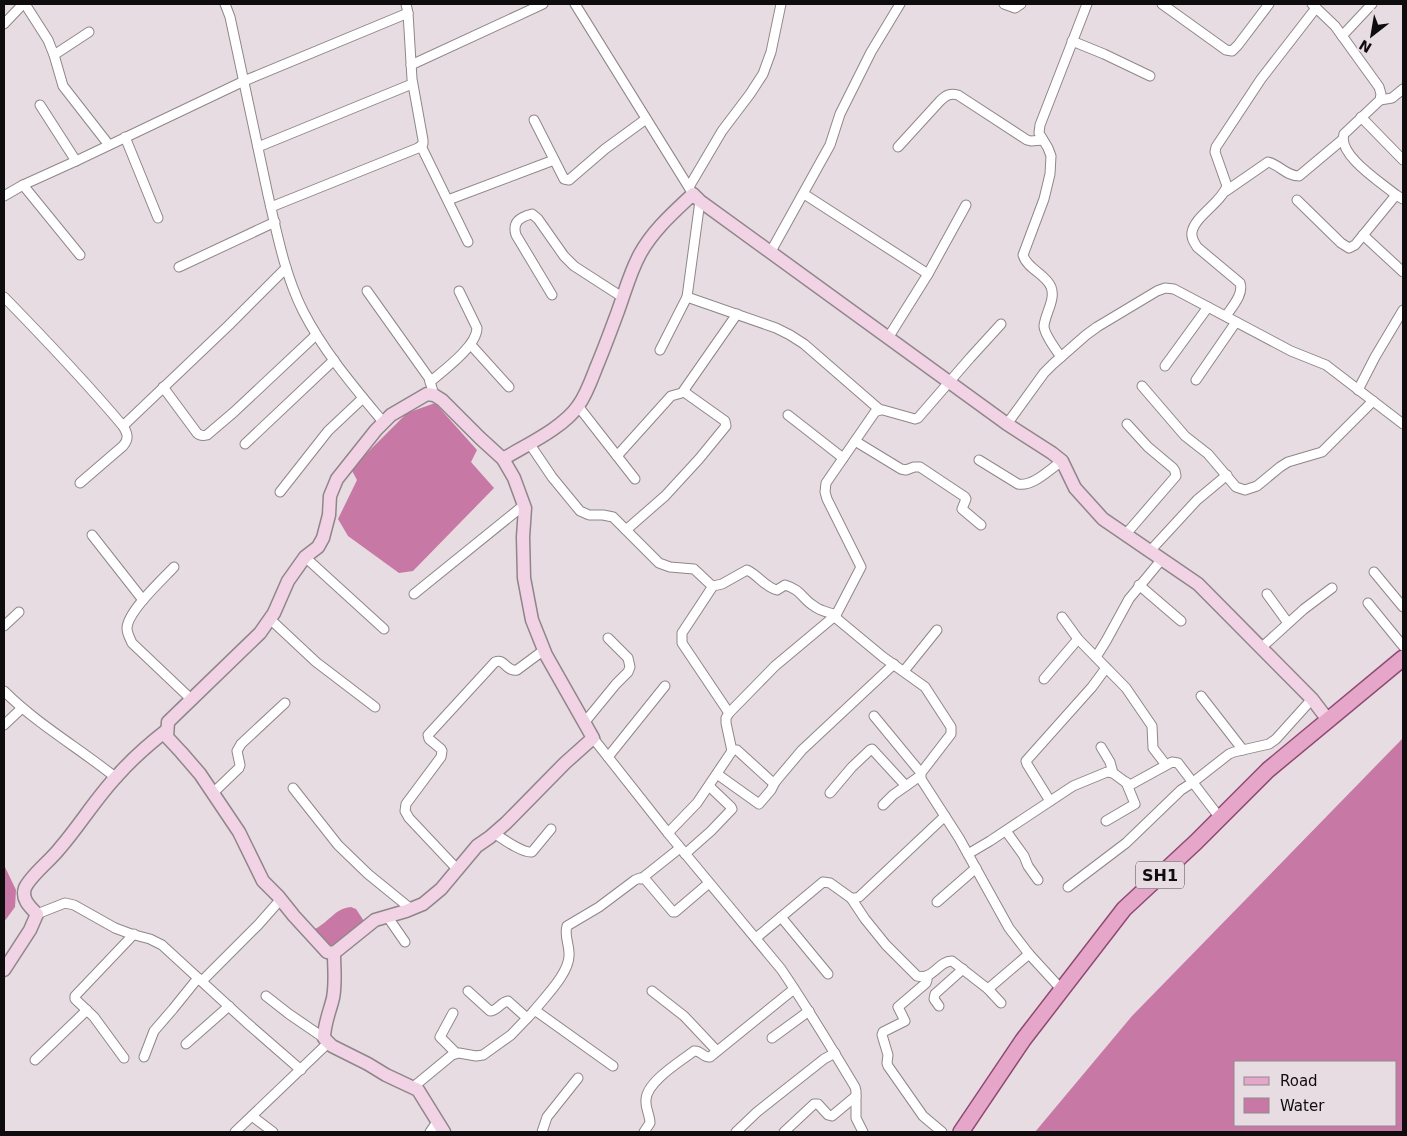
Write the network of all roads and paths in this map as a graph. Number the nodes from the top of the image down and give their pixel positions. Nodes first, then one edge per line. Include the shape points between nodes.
1 (24, 4) edge
2 (224, 4) edge
3 (543, 4) edge
4 (575, 4) edge
5 (778, 4) edge
6 (900, 4) edge
7 (1004, 4) edge
8 (1022, 4) edge
9 (1087, 4) edge
10 (1162, 4) edge
11 (1269, 4) edge
12 (1372, 4) edge
13 (1314, 6) edge
14 (407, 8) edge
15 (4, 24) edge
16 (89, 32) dead end
17 (1342, 36) junction
18 (1072, 41) junction
19 (54, 55) junction
20 (411, 64) junction
21 (1150, 76) dead end
22 (244, 81) junction
23 (412, 84) junction
24 (1403, 91) edge
25 (1380, 100) junction
26 (40, 104) dead end
27 (1361, 117) junction
28 (646, 119) junction
29 (534, 120) dead end
30 (126, 137) junction
31 (1043, 140) junction
32 (1342, 140) junction
33 (109, 145) junction
34 (421, 146) junction
35 (258, 147) junction
36 (898, 147) dead end
37 (554, 160) junction
38 (1403, 160) edge
39 (76, 161) junction
40 (23, 184) junction
41 (1226, 191) junction
42 (694, 194) junction
43 (804, 194) junction
44 (4, 196) edge
45 (1400, 197) edge
46 (448, 200) junction
47 (1297, 200) dead end
48 (966, 205) dead end
49 (271, 207) junction
50 (158, 218) dead end
51 (275, 222) junction
52 (1363, 235) junction
53 (468, 242) dead end
54 (770, 253) junction
55 (80, 255) dead end
56 (179, 266) dead end
57 (286, 268) junction
58 (1403, 272) edge
59 (928, 274) junction
60 (367, 291) dead end
61 (459, 292) dead end
62 (552, 295) dead end
63 (4, 296) edge
64 (622, 297) junction
65 (687, 297) junction
66 (1208, 307) junction
67 (1403, 310) edge
68 (737, 314) junction
69 (1226, 316) junction
70 (1236, 322) junction
71 (1001, 324) dead end
72 (316, 335) junction
73 (888, 338) junction
74 (471, 345) junction
75 (660, 350) dead end
76 (1061, 357) junction
77 (334, 360) junction
78 (1164, 366) dead end
79 (1196, 380) dead end
80 (430, 382) junction
81 (949, 382) junction
82 (1142, 386) dead end
83 (163, 387) junction
84 (509, 387) dead end
85 (1358, 390) junction
86 (685, 392) junction
87 (434, 395) junction
88 (363, 398) junction
89 (1373, 401) junction
90 (578, 406) junction
91 (880, 410) junction
92 (788, 415) dead end
93 (383, 422) junction
94 (1007, 424) junction
95 (1127, 424) dead end
96 (1403, 424) edge
97 (123, 426) junction
98 (855, 442) junction
99 (529, 443) junction
100 (245, 444) dead end
101 (617, 456) junction
102 (843, 458) junction
103 (503, 459) junction
104 (979, 460) dead end
105 (1062, 461) junction
106 (1227, 475) junction
107 (635, 479) dead end
108 (80, 483) dead end
109 (280, 492) dead end
110 (524, 505) junction
111 (981, 525) dead end
112 (626, 530) junction
113 (1126, 534) junction
114 (92, 535) dead end
115 (1150, 551) junction
116 (304, 557) junction
117 (1162, 559) junction
118 (174, 566) dead end
119 (1374, 572) dead end
120 (713, 586) junction
121 (1139, 586) junction
122 (1332, 588) dead end
123 (414, 594) dead end
124 (1267, 594) dead end
125 (143, 600) junction
126 (1368, 604) dead end
127 (1403, 607) edge
128 (19, 612) dead end
129 (836, 615) junction
130 (1062, 617) dead end
131 (270, 619) junction
132 (1181, 622) dead end
133 (1288, 623) junction
134 (4, 626) edge
135 (384, 629) dead end
136 (936, 630) dead end
137 (608, 638) dead end
138 (1078, 639) junction
139 (1403, 646) edge
140 (1261, 648) junction
141 (544, 650) junction
142 (1096, 657) junction
143 (1403, 658) edge
144 (894, 664) junction
145 (1106, 668) junction
146 (904, 671) junction
147 (1044, 679) dead end
148 (665, 686) dead end
149 (4, 691) edge
150 (1201, 696) dead end
151 (191, 699) junction
152 (1312, 699) junction
153 (285, 703) dead end
154 (375, 707) dead end
155 (22, 708) junction
156 (729, 713) junction
157 (874, 716) dead end
158 (1328, 720) junction
159 (584, 723) junction
160 (4, 725) edge
161 (167, 730) junction
162 (593, 738) junction
163 (1101, 747) dead end
164 (1243, 750) junction
165 (732, 751) junction
166 (608, 757) junction
167 (1166, 765) junction
168 (717, 774) junction
169 (921, 774) junction
170 (1113, 774) junction
171 (116, 777) junction
172 (775, 782) junction
173 (1126, 782) junction
174 (1192, 783) junction
175 (709, 786) junction
176 (906, 786) junction
177 (293, 788) dead end
178 (212, 793) junction
179 (830, 793) dead end
180 (1050, 801) junction
181 (883, 805) dead end
182 (945, 816) junction
183 (1220, 818) junction
184 (1106, 821) dead end
185 (551, 829) dead end
186 (1006, 831) junction
187 (494, 833) junction
188 (668, 833) junction
189 (682, 851) junction
190 (968, 854) junction
191 (976, 868) junction
192 (457, 869) junction
193 (641, 878) junction
194 (1038, 880) dead end
195 (709, 883) junction
196 (1068, 887) dead end
197 (851, 898) junction
198 (281, 899) junction
199 (937, 902) dead end
200 (411, 909) junction
201 (37, 914) junction
202 (387, 916) junction
203 (781, 917) junction
204 (134, 934) junction
205 (756, 938) junction
206 (405, 942) dead end
207 (334, 953) junction
208 (1029, 954) junction
209 (963, 969) junction
210 (4, 970) edge
211 (828, 974) dead end
212 (927, 976) junction
213 (200, 979) junction
214 (794, 989) junction
215 (988, 990) junction
216 (1062, 990) junction
217 (468, 991) dead end
218 (652, 991) dead end
219 (266, 996) dead end
220 (1001, 1002) dead end
221 (229, 1006) junction
222 (939, 1006) dead end
223 (87, 1010) junction
224 (809, 1011) junction
225 (453, 1012) dead end
226 (530, 1015) junction
227 (772, 1038) dead end
228 (326, 1040) junction
229 (186, 1044) dead end
230 (717, 1051) junction
231 (456, 1053) junction
232 (835, 1053) junction
233 (144, 1057) dead end
234 (124, 1058) dead end
235 (35, 1060) dead end
236 (613, 1066) dead end
237 (302, 1070) junction
238 (578, 1078) dead end
239 (412, 1088) junction
240 (856, 1096) junction
241 (252, 1116) junction
242 (437, 1129) edge
243 (235, 1132) edge
244 (273, 1132) edge
245 (542, 1132) edge
246 (644, 1132) edge
247 (736, 1132) edge
248 (784, 1132) edge
249 (863, 1132) edge
250 (942, 1132) edge
251 (961, 1132) edge

1 - 15 street
1 - 19 street
2 - 22 street via 230,17
3 - 20 street
4 - 28 street
5 - 42 street via 772,52 763,74 722,131
6 - 43 street via 862,69 839,116 831,144
7 - 8 street via 1012,8
9 - 18 street
10 - 11 street via 1226,50 1232,50
12 - 17 street
13 - 17 street
13 - 41 street via 1216,147
14 - 20 street
14 - 22 street
16 - 19 street
17 - 25 street via 1379,87
18 - 21 street
18 - 31 street via 1040,124
19 - 33 street via 63,86
20 - 23 street
22 - 30 street
22 - 35 street
23 - 34 street via 423,140
23 - 35 street
24 - 25 street via 1392,98
25 - 27 street
26 - 39 street
27 - 32 street
27 - 38 street
28 - 37 street via 569,180 564,179
28 - 42 street
29 - 37 street
30 - 33 street
30 - 50 street
31 - 36 street via 1027,140 952,94 940,101
31 - 76 street via 1051,156 1050,174 1023,255 1051,286 1053,293 1044,326
32 - 41 street via 1299,176 1292,176 1268,162
32 - 45 street via 1355,161
33 - 39 street
34 - 46 street
34 - 49 street
35 - 49 street
37 - 46 street
39 - 40 street
40 - 44 street
40 - 55 street
41 - 69 street via 1191,233 1197,246 1240,283 1241,293
42 - 54 street
42 - 64 street via 666,219 640,252
42 - 65 street
43 - 54 street
43 - 59 street
45 - 52 street
46 - 53 street
47 - 52 street via 1349,248
48 - 59 street
49 - 51 street
51 - 56 street
51 - 57 street
52 - 58 street
54 - 73 street
57 - 72 street
57 - 83 street
59 - 73 street
60 - 80 street
61 - 74 street via 477,328
62 - 64 street via 514,228 516,223 532,214 574,266
63 - 97 street
64 - 90 street via 590,384
65 - 68 street
65 - 75 street
66 - 69 street
66 - 76 street via 1174,289 1165,288 1097,327
66 - 78 street
67 - 85 street
68 - 86 street via 685,387
68 - 91 street via 797,339
69 - 70 street
70 - 79 street
70 - 85 street via 1291,352 1326,366
71 - 81 street
72 - 77 street
72 - 83 street via 207,435 197,433
73 - 81 street
74 - 80 street
74 - 84 street
76 - 94 street via 1044,373
77 - 88 street
77 - 100 street
80 - 87 street
81 - 91 street via 917,419
81 - 94 street
82 - 106 street via 1185,436
83 - 97 street
85 - 89 street
86 - 101 street via 671,396
86 - 112 street via 725,421 726,426 665,496
87 - 93 street via 427,394
87 - 103 street
88 - 93 street
88 - 109 street via 328,431
89 - 96 street
89 - 106 street via 1322,452 1288,462 1256,486 1245,490 1236,486
90 - 99 street via 553,429
90 - 101 street
91 - 98 street via 875,412
92 - 102 street
93 - 116 street via 337,479 330,496 323,538 318,547
94 - 105 street
95 - 113 street via 1173,468 1176,476
97 - 108 street via 127,433 126,442
98 - 102 street
98 - 111 street via 901,469 920,467 946,483 965,497 962,509
99 - 103 street
99 - 112 street via 580,511 613,517
101 - 107 street
102 - 129 street via 826,483 825,492 861,567
103 - 110 street
104 - 105 street via 1024,485
105 - 113 street via 1075,488 1103,519
106 - 115 street via 1197,500
110 - 123 street
110 - 141 street via 524,578 532,620
112 - 120 street via 660,563 694,569
113 - 115 street
114 - 125 street
115 - 117 street
116 - 131 street
116 - 135 street
117 - 121 street
117 - 140 street via 1198,584
118 - 125 street
119 - 127 street
120 - 129 street via 747,570 770,589 777,590 785,585 794,588 812,605
120 - 156 street via 682,632 681,640
121 - 132 street
121 - 142 street
122 - 133 street
124 - 133 street
125 - 151 street via 127,627 132,643
126 - 139 street
128 - 134 street
129 - 144 street via 838,621
129 - 156 street via 775,666
130 - 138 street
131 - 151 street via 260,633
131 - 154 street via 322,666
133 - 140 street
136 - 146 street
137 - 159 street via 628,658 630,667
138 - 142 street
138 - 147 street
140 - 152 street
141 - 159 street
141 - 192 street via 514,671 497,660 428,735 428,739 441,749 442,757 406,804 405,811
142 - 145 street
143 - 158 main road, SH1
144 - 146 street
144 - 172 street via 802,750
145 - 167 street via 1126,688 1152,726 1153,748
145 - 180 street via 1026,761
146 - 169 street via 925,687 952,730
148 - 166 street
149 - 155 street
150 - 164 street
151 - 161 street via 168,722
152 - 158 street
152 - 164 street via 1276,739 1269,744
153 - 178 street via 238,748 240,765
155 - 160 street
155 - 171 street
156 - 165 street via 726,723
157 - 169 street
158 - 183 main road, SH1 via 1268,770
159 - 162 street
161 - 171 street
161 - 178 street via 167,737 200,774
162 - 166 street
162 - 187 street
163 - 170 street
164 - 174 street via 1225,757
165 - 168 street
165 - 172 street via 737,750
166 - 188 street
167 - 173 street via 1132,784
167 - 174 street via 1178,763
168 - 172 street via 759,804
168 - 175 street
169 - 176 street
169 - 182 street
170 - 173 street
170 - 180 street via 1106,772 1073,786
171 - 201 street via 25,889 24,897
173 - 184 street via 1135,804
174 - 183 street
174 - 196 street via 1126,843
175 - 188 street
175 - 189 street via 732,809 711,831
176 - 179 street via 870,750
176 - 181 street
177 - 200 street via 344,851
178 - 198 street via 238,832 263,880
180 - 186 street
182 - 190 street
182 - 197 street via 859,897
183 - 216 main road, SH1 via 1124,909
185 - 187 street via 532,852 524,851
186 - 190 street
186 - 194 street
187 - 192 street via 477,846
188 - 189 street
189 - 193 street
189 - 195 street
190 - 191 street
191 - 199 street
191 - 208 street via 1009,928
192 - 200 street via 441,889
193 - 195 street via 673,912
193 - 226 street via 566,926 569,962
195 - 205 street
197 - 203 street via 830,883 823,882
197 - 212 street via 890,950 914,974
198 - 207 street via 327,952
198 - 213 street via 258,926
200 - 202 street
201 - 204 street via 65,903 74,904 115,928
201 - 210 street
202 - 206 street
202 - 207 street via 374,920
203 - 205 street
203 - 211 street
204 - 213 street via 162,945
204 - 223 street via 75,996
205 - 214 street
207 - 228 street via 335,979 324,1031
208 - 215 street
208 - 216 street
209 - 212 street via 950,960
209 - 215 street
209 - 222 street via 935,994 934,999
212 - 250 street via 926,983 898,1007 905,1022 882,1035 888,1066 923,1116
213 - 221 street
213 - 233 street via 154,1030
214 - 224 street
214 - 230 street
215 - 220 street
216 - 251 main road, SH1 via 1023,1040
217 - 226 street via 490,1011 508,1001
218 - 230 street via 695,1026
219 - 228 street
221 - 229 street
221 - 237 street
223 - 234 street
223 - 235 street
224 - 227 street
224 - 232 street
225 - 231 street via 440,1037
226 - 231 street via 511,1035 483,1055
226 - 236 street via 538,1012
228 - 237 street
228 - 239 street
230 - 246 street via 707,1058 694,1051 659,1078 647,1094 650,1123
231 - 239 street
232 - 240 street
232 - 247 street via 757,1112
237 - 241 street
238 - 245 street via 547,1117
239 - 242 street via 418,1090
240 - 248 street via 830,1116 814,1104
240 - 249 street via 856,1118
241 - 243 street
241 - 244 street

